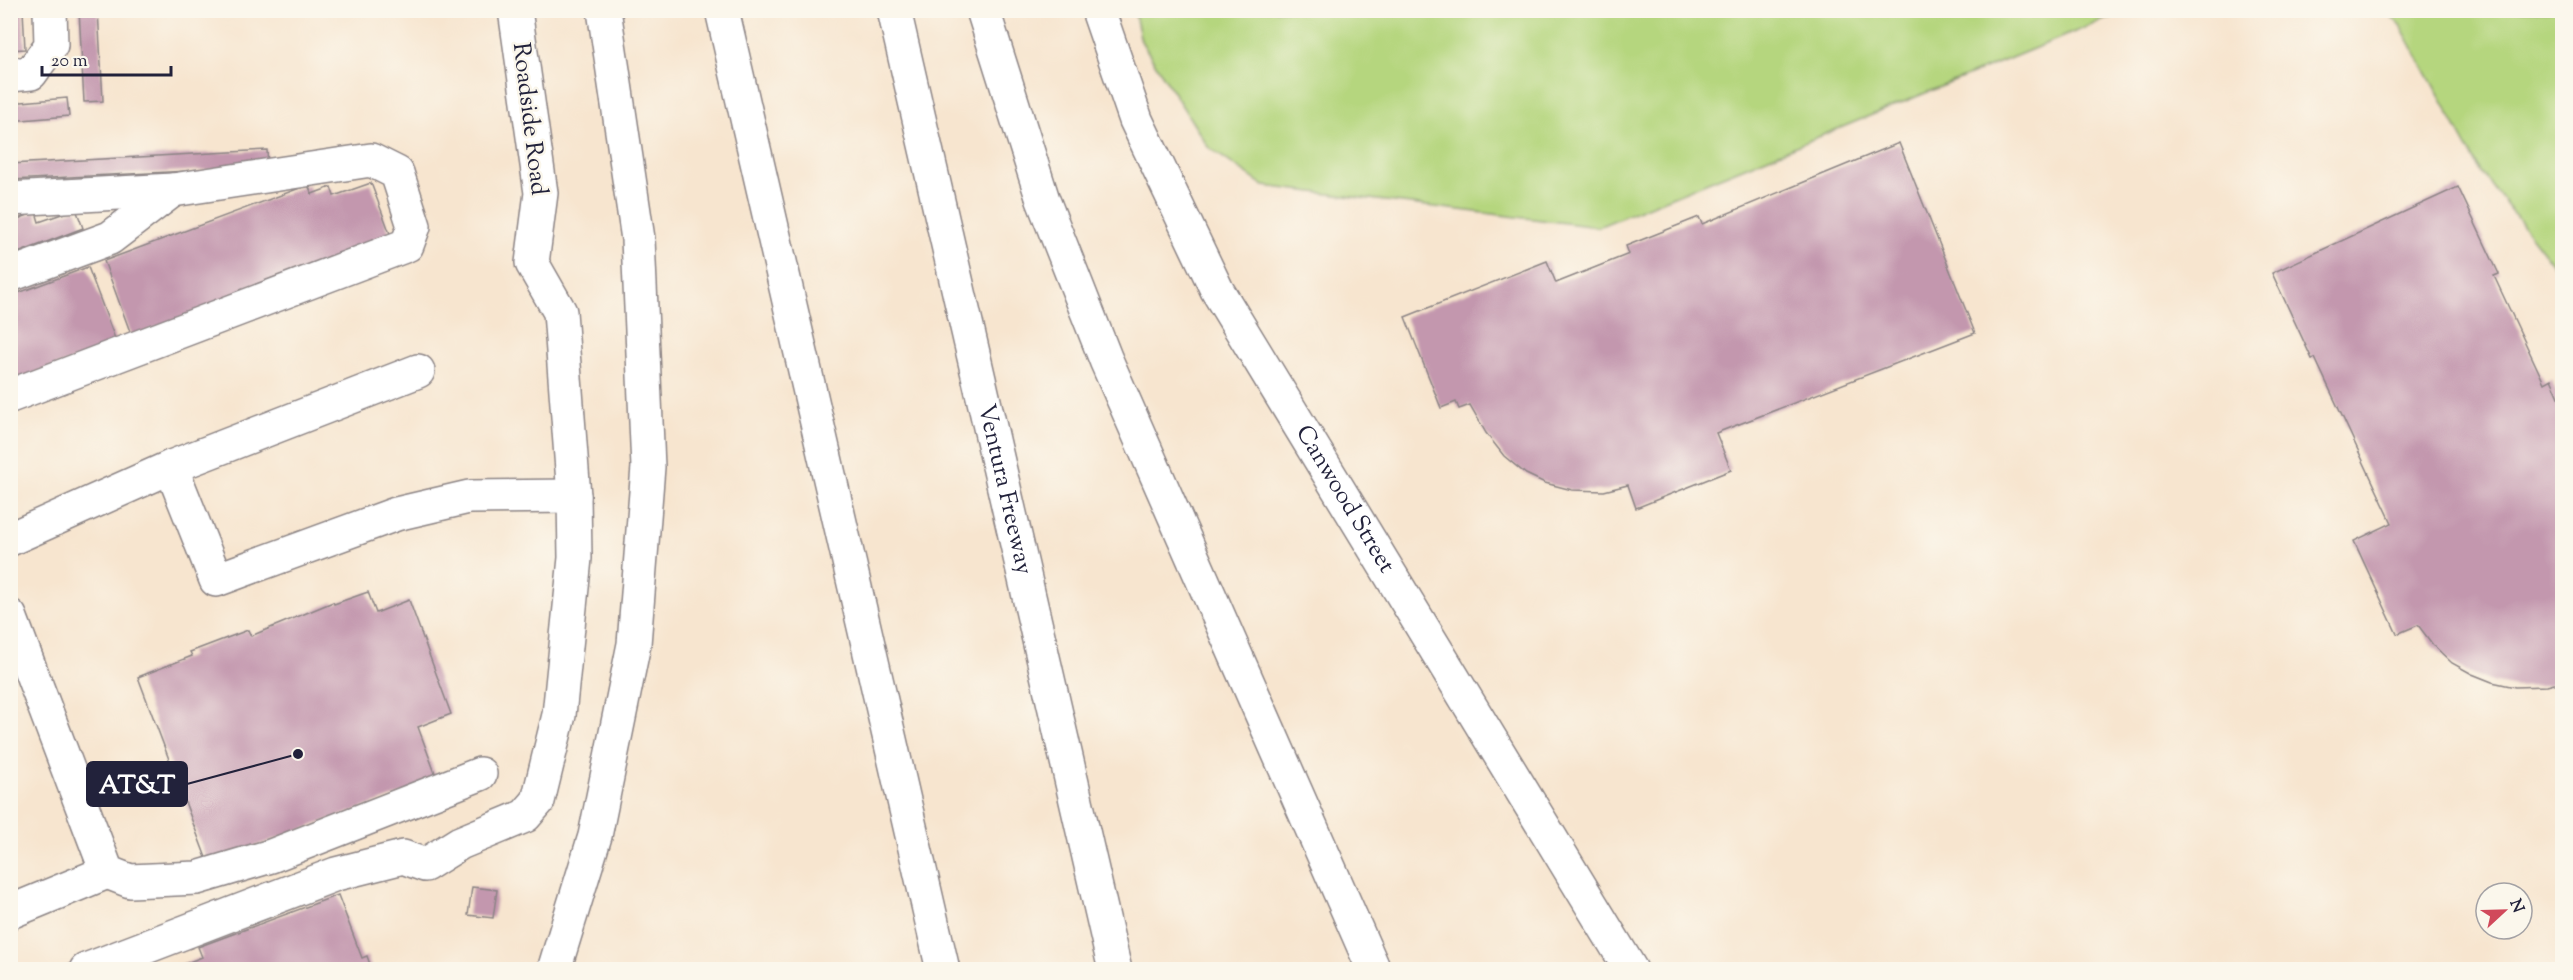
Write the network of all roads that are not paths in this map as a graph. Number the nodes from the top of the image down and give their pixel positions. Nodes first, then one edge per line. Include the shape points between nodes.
1 (50, 10) edge
2 (514, 10) edge
3 (604, 10) edge
4 (722, 10) edge
5 (894, 10) edge
6 (983, 10) edge
7 (1098, 10) edge
8 (10, 75) edge
9 (173, 190) junction
10 (10, 199) edge
11 (10, 275) edge
12 (418, 371) dead end
13 (10, 396) edge
14 (171, 467) junction
15 (574, 496) junction
16 (10, 539) edge
17 (10, 616) edge
18 (480, 774) dead end
19 (107, 872) junction
20 (10, 912) edge
21 (86, 969) edge
22 (554, 969) edge
23 (943, 969) edge
24 (1115, 969) edge
25 (1374, 969) edge
26 (1631, 969) edge

1 - 8 main road via 51,45 31,73
2 - 15 main road, Roadside Road via 541,193 532,263 561,312
3 - 22 main road via 638,239 648,467 634,644 595,836
4 - 23 main road
5 - 24 main road, Ventura Freeway
6 - 25 main road via 1043,200 1106,360
7 - 26 main road, Canwood Street via 1136,120 1217,290
9 - 10 main road
9 - 11 main road via 110,238
9 - 13 main road via 371,160 397,173 414,226 407,245
12 - 14 main road
14 - 15 main road via 216,580 396,514 469,497
14 - 16 main road
15 - 21 main road via 575,558 559,715 538,801 525,816 460,843 425,865 403,857 336,874
17 - 19 main road
18 - 19 main road via 271,856 196,878 130,881
19 - 20 main road

